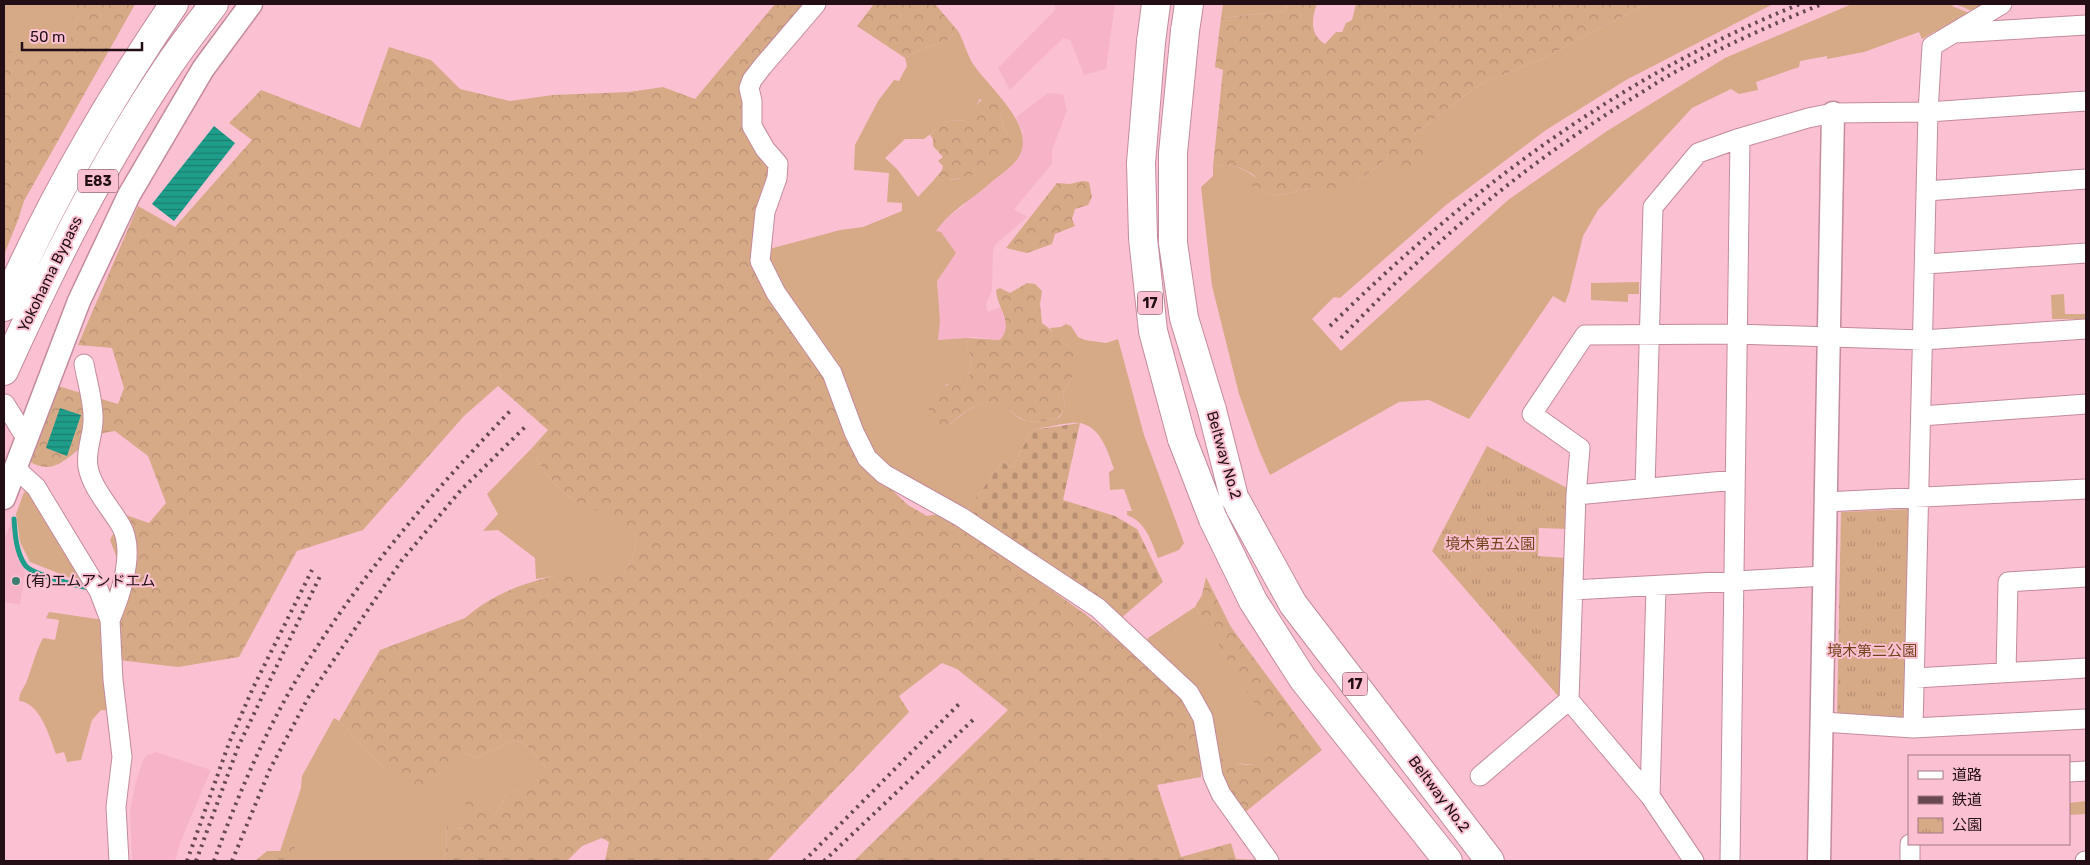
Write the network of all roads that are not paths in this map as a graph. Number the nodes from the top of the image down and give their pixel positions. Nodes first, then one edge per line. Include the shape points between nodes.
1 (174, 4) edge
2 (214, 4) edge
3 (251, 4) edge
4 (816, 4) edge
5 (1156, 4) edge
6 (1189, 4) edge
7 (2002, 4) edge
8 (2086, 25) edge
9 (1953, 33) junction
10 (2086, 101) edge
11 (1928, 112) junction
12 (1833, 113) junction
13 (1740, 138) junction
14 (2086, 179) edge
15 (1927, 191) junction
16 (2086, 253) edge
17 (1926, 264) junction
18 (4, 307) edge
19 (2086, 328) edge
20 (1737, 334) junction
21 (1648, 335) junction
22 (1830, 338) junction
23 (1923, 340) junction
24 (84, 364) dead end
25 (4, 371) edge
26 (5, 404) dead end
27 (2086, 404) edge
28 (1921, 416) junction
29 (26, 438) junction
30 (15, 468) junction
31 (1735, 480) junction
32 (1645, 488) junction
33 (2086, 489) edge
34 (1576, 495) junction
35 (4, 498) edge
36 (1920, 499) junction
37 (1826, 502) junction
38 (1825, 576) junction
39 (2086, 576) edge
40 (1734, 580) junction
41 (1656, 587) junction
42 (1573, 590) junction
43 (110, 620) junction
44 (2086, 668) edge
45 (2006, 672) junction
46 (1915, 678) junction
47 (1569, 700) junction
48 (2086, 719) edge
49 (1823, 722) junction
50 (1913, 728) junction
51 (2086, 771) edge
52 (2070, 772) edge
53 (1480, 776) dead end
54 (1650, 796) junction
55 (1910, 845) edge
56 (119, 861) edge
57 (1269, 861) edge
58 (1448, 861) edge
59 (1490, 861) edge
60 (1694, 861) edge
61 (1730, 861) edge
62 (1819, 861) edge
63 (1910, 861) edge

1 - 18 main road, E83 via 76,162 39,229
2 - 25 main road, Yokohama Bypass / E83 via 169,64 116,148 71,230
3 - 29 street via 203,69 129,195 79,301
4 - 57 street via 762,67 749,88 752,126 778,164 777,178 765,212 760,261 776,292 832,373 867,458 884,474 961,517 1098,608 1189,694 1203,718 1213,776 1221,794
5 - 58 main road, Beltway No.2 / 17, bridge via 1141,163 1143,238 1153,332 1182,439 1212,519 1252,601 1303,679
6 - 59 main road, Beltway No.2 / 17, bridge via 1173,153 1174,243 1184,318 1234,497 1293,604
7 - 9 street
8 - 9 street
9 - 11 street via 1932,46
10 - 11 street
11 - 12 street
11 - 15 street
12 - 13 street
12 - 22 street
13 - 20 street
13 - 21 street via 1698,153 1652,207
14 - 15 street
15 - 17 street
16 - 17 street
17 - 23 street
19 - 23 street
20 - 21 street
20 - 22 street
20 - 31 street
21 - 32 street
21 - 34 street via 1585,335 1532,414 1580,448
22 - 23 street
22 - 37 street
23 - 28 street
24 - 43 street via 94,417 87,452 88,469 126,538 127,556 119,599
26 - 29 street
27 - 28 street
28 - 36 street
29 - 30 street
30 - 35 street
30 - 43 street via 36,487 99,591
31 - 32 street
31 - 40 street
32 - 34 street
33 - 36 street
34 - 42 street
36 - 37 street
36 - 46 street
37 - 38 street
38 - 40 street
38 - 49 street
39 - 45 street via 2008,582
40 - 41 street
40 - 61 street
41 - 42 street
41 - 54 street
42 - 47 street
43 - 56 street via 122,757 116,806
44 - 45 street
45 - 46 street
46 - 50 street
47 - 53 street
47 - 54 street
48 - 50 street
49 - 50 street
49 - 62 street
51 - 52 street
54 - 60 street
55 - 63 street

